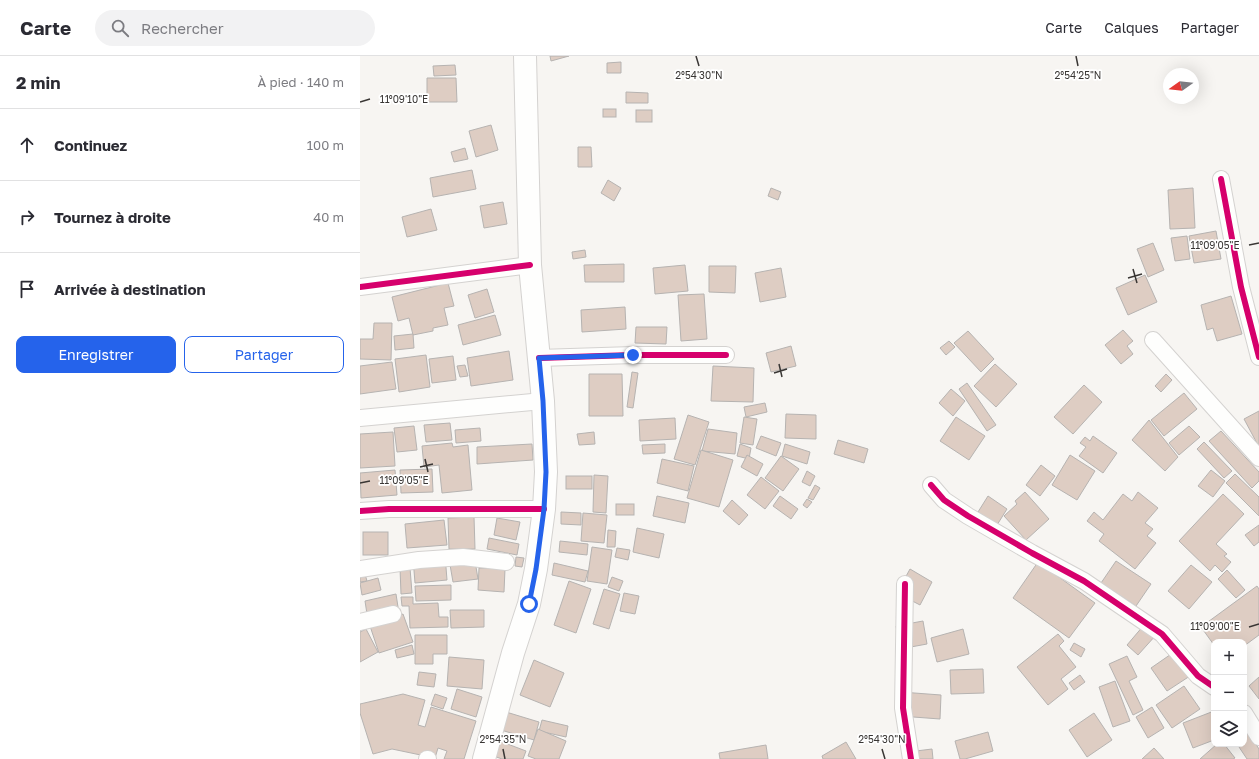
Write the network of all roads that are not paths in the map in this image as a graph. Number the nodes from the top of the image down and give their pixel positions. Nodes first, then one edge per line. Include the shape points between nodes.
1 (525, 56) edge
2 (1221, 179) dead end
3 (530, 265) junction
4 (360, 287) edge
5 (1153, 340) dead end
6 (726, 355) dead end
7 (1259, 357) edge
8 (539, 358) junction
9 (543, 401) junction
10 (360, 418) edge
11 (1259, 458) edge
12 (931, 485) dead end
13 (544, 509) junction
14 (360, 511) edge
15 (506, 562) dead end
16 (360, 569) edge
17 (905, 584) dead end
18 (393, 614) dead end
19 (360, 622) edge
20 (1211, 685) edge
21 (1247, 718) edge
22 (1259, 737) edge
23 (484, 759) edge
24 (911, 759) edge

1 - 3 main road
2 - 7 street via 1241,287
3 - 4 street
3 - 8 main road
5 - 11 street
6 - 8 street
8 - 9 main road
9 - 10 street
9 - 13 main road via 546,472
12 - 20 street via 944,500 968,516 1084,581 1162,634 1198,676
13 - 14 street via 390,508
13 - 23 main road via 529,604
15 - 16 street via 463,557
17 - 24 street via 903,708
18 - 19 street
21 - 22 street

